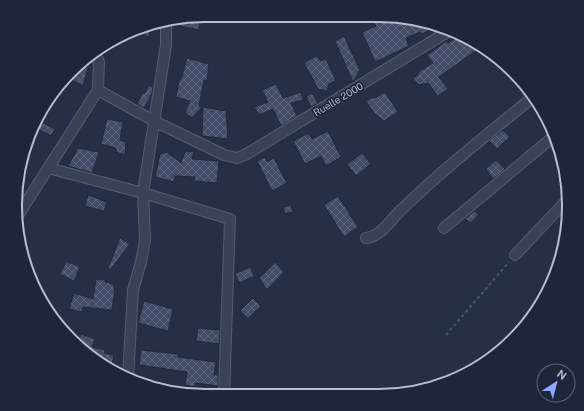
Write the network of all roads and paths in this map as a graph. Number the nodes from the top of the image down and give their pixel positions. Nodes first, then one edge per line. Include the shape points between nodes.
1 (166, 27) edge
2 (444, 34) edge
3 (97, 58) edge
4 (98, 90) junction
5 (529, 101) edge
6 (154, 121) junction
7 (550, 140) edge
8 (48, 168) junction
9 (143, 193) junction
10 (562, 205) edge
11 (22, 209) edge
12 (444, 228) dead end
13 (366, 238) dead end
14 (515, 255) joint
15 (446, 335) dead end
16 (128, 372) edge
17 (224, 389) edge

1 - 6 street via 166,45
2 - 6 street, Ruelle 2000 via 237,158 224,155
3 - 4 street
4 - 6 street
4 - 8 street
5 - 13 street via 406,205 379,234
6 - 9 street
7 - 12 street
8 - 9 street
8 - 11 street
9 - 16 street via 145,240 133,290
9 - 17 street via 230,219
10 - 14 street
14 - 15 path

